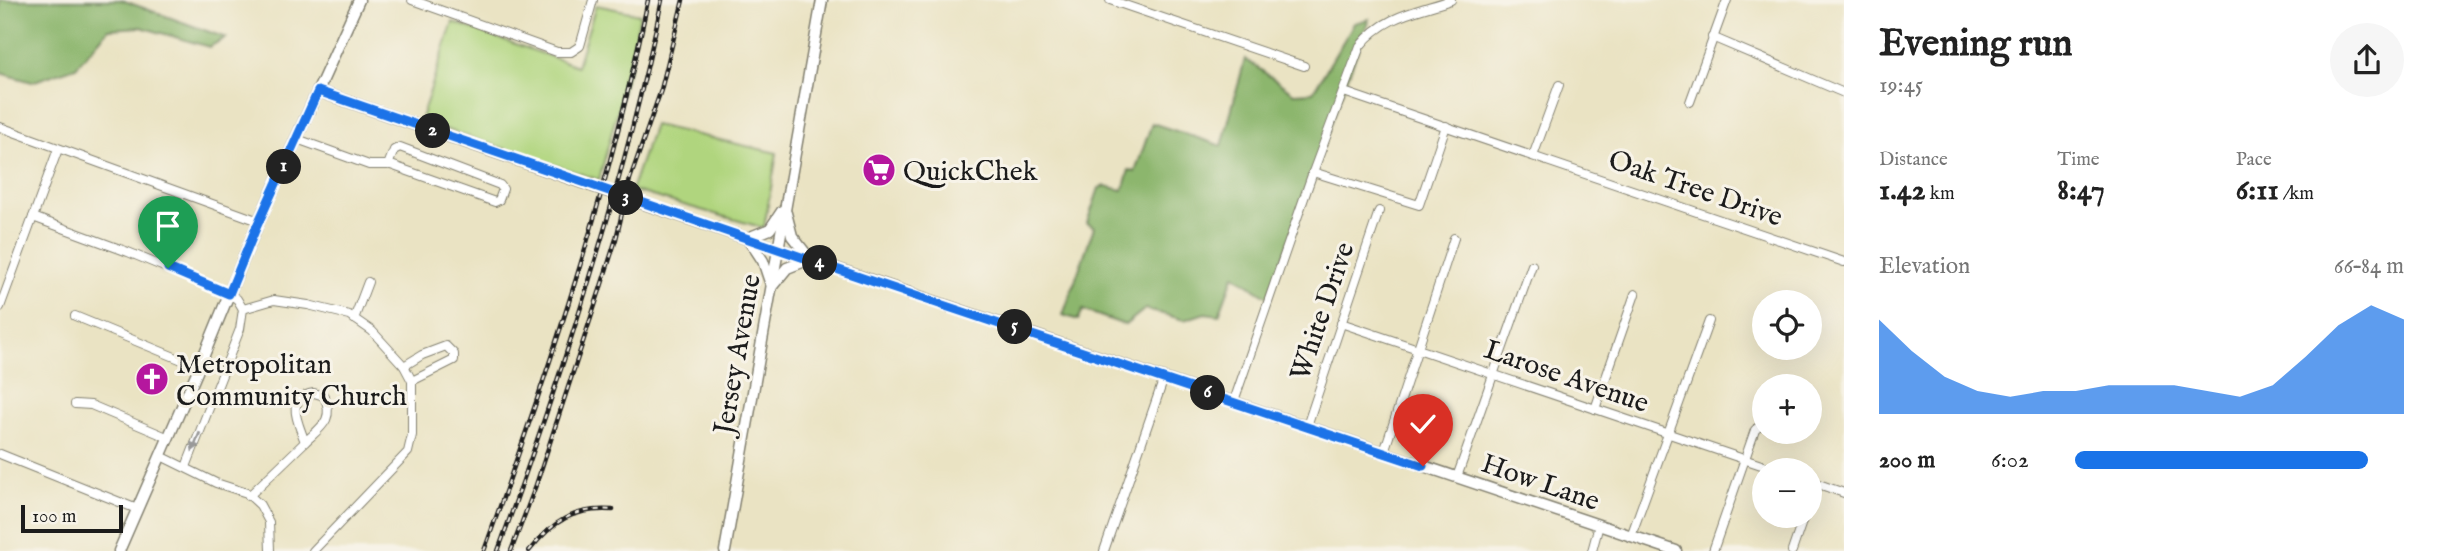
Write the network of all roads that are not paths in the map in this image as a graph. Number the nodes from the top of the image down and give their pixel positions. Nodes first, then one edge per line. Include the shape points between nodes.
1 (359, 0) edge
2 (412, 0) edge
3 (593, 0) edge
4 (822, 0) edge
5 (1110, 0) edge
6 (1451, 0) edge
7 (1727, 0) edge
8 (1712, 37) junction
9 (1304, 66) dead end
10 (1559, 85) dead end
11 (318, 91) junction
12 (1344, 92) junction
13 (1844, 93) edge
14 (1690, 102) dead end
15 (1446, 126) junction
16 (0, 127) edge
17 (297, 139) junction
18 (58, 149) junction
19 (1533, 156) junction
20 (388, 165) junction
21 (1313, 172) junction
22 (785, 206) junction
23 (1379, 211) dead end
24 (33, 217) junction
25 (259, 221) junction
26 (748, 238) junction
27 (1454, 238) dead end
28 (778, 248) junction
29 (810, 259) junction
30 (1844, 262) edge
31 (1532, 265) dead end
32 (368, 282) dead end
33 (771, 288) junction
34 (229, 294) junction
35 (1636, 294) dead end
36 (0, 307) edge
37 (243, 309) junction
38 (75, 316) dead end
39 (354, 319) junction
40 (1709, 321) dead end
41 (1341, 323) junction
42 (1418, 349) junction
43 (404, 366) junction
44 (200, 367) junction
45 (1493, 374) junction
46 (1164, 378) junction
47 (412, 382) junction
48 (1234, 401) junction
49 (75, 404) dead end
50 (1595, 409) junction
51 (1307, 426) junction
52 (1668, 433) junction
53 (169, 438) junction
54 (1752, 438) edge
55 (304, 442) junction
56 (1384, 452) junction
57 (0, 454) edge
58 (161, 456) junction
59 (1744, 459) junction
60 (1752, 462) edge
61 (186, 467) junction
62 (1457, 477) junction
63 (1822, 485) edge
64 (1844, 493) edge
65 (249, 496) junction
66 (137, 509) junction
67 (1599, 525) junction
68 (1800, 528) edge
69 (1631, 536) junction
70 (119, 551) edge
71 (270, 551) edge
72 (313, 551) edge
73 (725, 551) edge
74 (1104, 551) edge
75 (1592, 551) edge
76 (1676, 551) edge
77 (1713, 551) edge
78 (1792, 551) edge

1 - 11 main road
2 - 3 street via 557,52 571,52 580,46
4 - 22 main road, Jersey Avenue
5 - 9 street
6 - 12 street via 1384,23 1371,32 1360,46
7 - 8 street
8 - 13 street
8 - 14 street
10 - 19 street
11 - 17 main road
11 - 26 main road, How Lane, bridge
12 - 15 street, Oak Tree Drive
12 - 21 street
15 - 19 street, Oak Tree Drive
15 - 21 street via 1419,205
16 - 18 street
17 - 20 street via 369,165
17 - 25 main road
18 - 24 street
18 - 25 street
19 - 30 street, Oak Tree Drive
20 - 20 street via 495,202 503,189 400,147
21 - 48 street
22 - 26 main road via 770,229
22 - 28 main road, Jersey Avenue
22 - 29 main road via 792,236
23 - 41 street, White Drive
24 - 34 street
24 - 36 street
25 - 34 main road
26 - 28 main road, How Lane
26 - 33 main road via 765,264
27 - 42 street
28 - 29 main road, How Lane
28 - 33 main road, Jersey Avenue
29 - 33 main road via 786,268
29 - 46 main road, How Lane
31 - 45 street
32 - 39 street
33 - 73 main road, Jersey Avenue
34 - 37 street
34 - 44 main road
35 - 50 street
37 - 39 street via 274,300
37 -> 61 street via 240,329
38 - 44 street
39 - 43 street via 372,331
40 - 52 street
41 - 42 street, Larose Avenue
41 - 51 street, White Drive
42 - 45 street, Larose Avenue
42 - 56 street
43 - 47 street
43 - 47 street via 446,346 454,354 454,360
44 - 53 main road
45 - 50 street, Larose Avenue
45 - 62 street
46 - 48 main road, How Lane
46 - 74 street
47 - 72 street via 408,452
48 - 51 main road, How Lane
49 - 53 street via 91,405
50 - 52 street, Larose Avenue
51 - 56 main road, How Lane
52 - 59 street, Larose Avenue
52 - 69 street
53 - 58 main road
54 - 59 street
55 - 55 street via 327,420 330,408 324,396 305,394 295,406
55 - 65 street
56 - 62 main road, How Lane
57 - 66 street
58 - 61 street
58 - 66 main road
59 - 60 street, Larose Avenue
59 - 77 street
61 - 65 street
62 - 67 main road, How Lane
63 - 64 street
65 - 71 street via 269,522
66 - 70 main road
67 - 69 main road, How Lane
67 - 75 street
68 - 78 street
69 - 76 main road, How Lane

